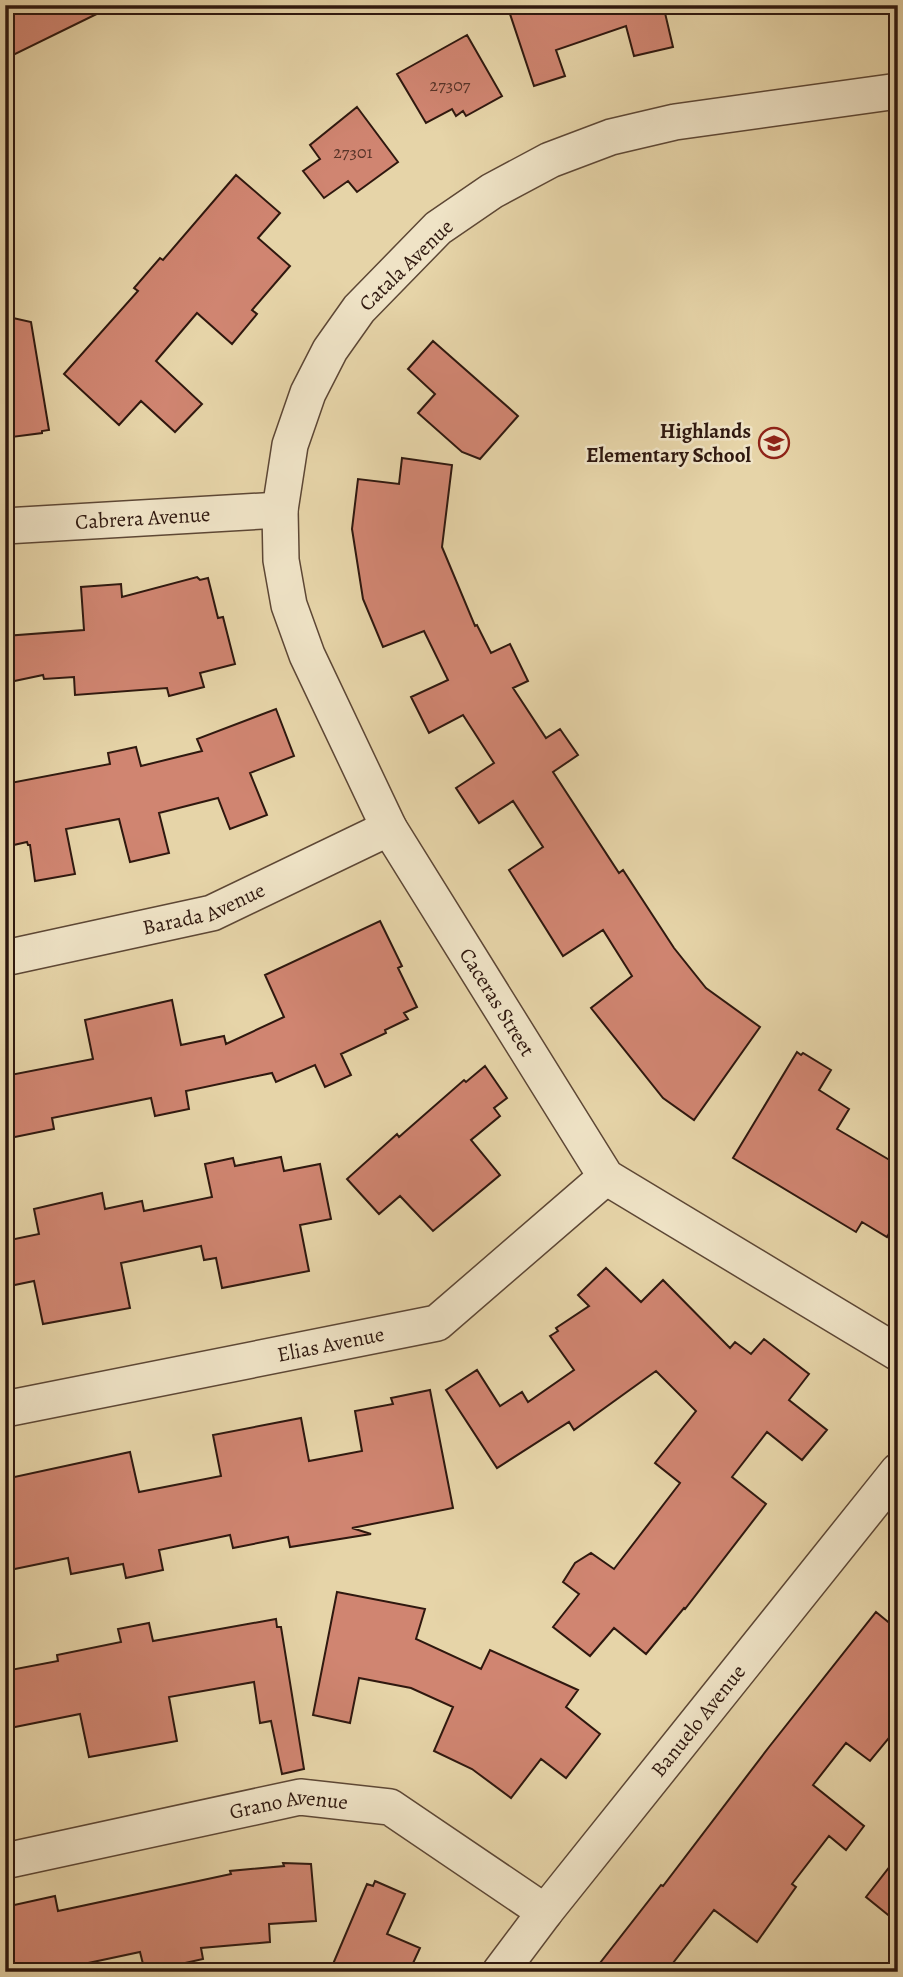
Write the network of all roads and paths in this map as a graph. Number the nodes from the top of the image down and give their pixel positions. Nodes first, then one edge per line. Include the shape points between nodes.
1 (898, 91) edge
2 (280, 510) junction
3 (5, 526) edge
4 (389, 828) junction
5 (5, 958) edge
6 (606, 1177) junction
7 (898, 1353) edge
8 (5, 1409) edge
9 (898, 1471) edge
10 (5, 1861) edge
11 (545, 1912) junction
12 (500, 1972) edge

1 - 2 street, Catala Avenue via 676,122 611,137 550,160 492,191 438,228 359,309 330,350 307,393 290,445
2 - 3 street, Cabrera Avenue
2 - 4 street, Caceras Street via 281,560 289,605 307,655
4 - 5 street, Barada Avenue via 212,913
4 - 6 street, Caceras Street
6 - 7 street, Caceras Street
6 - 8 street, Elias Avenue via 437,1322
9 - 11 street, Banuelo Avenue
10 - 11 street, Grano Avenue via 300,1797 390,1807
11 - 12 street, Banuelo Avenue

